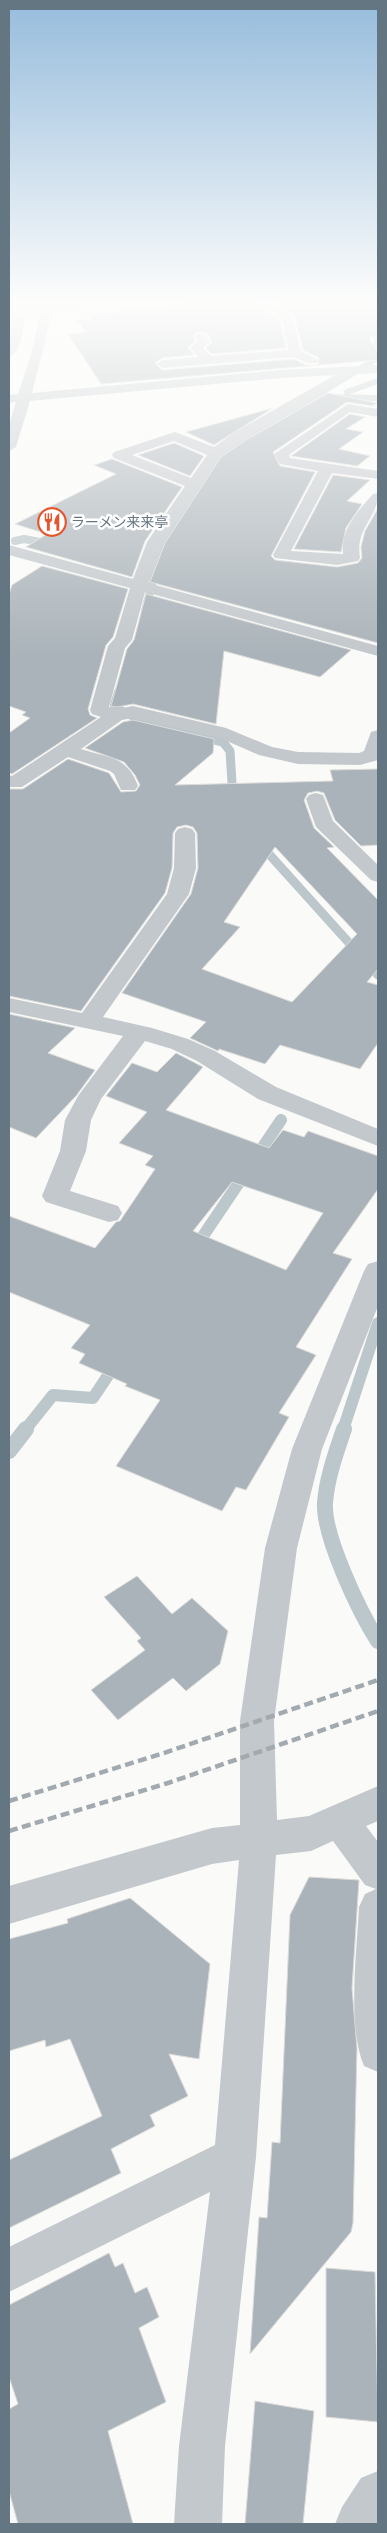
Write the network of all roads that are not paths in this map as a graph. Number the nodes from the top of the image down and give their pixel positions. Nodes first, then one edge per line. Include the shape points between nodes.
1 (13, 419) edge
2 (267, 419) edge
3 (332, 419) edge
4 (9, 447) edge
5 (215, 453) junction
6 (327, 468) junction
7 (378, 474) edge
8 (192, 484) junction
9 (378, 497) edge
10 (352, 532) junction
11 (369, 534) dead end
12 (9, 550) edge
13 (139, 585) junction
14 (378, 651) edge
15 (116, 714) junction
16 (378, 736) edge
17 (66, 750) junction
18 (376, 756) edge
19 (9, 781) edge
20 (128, 786) dead end
21 (316, 799) dead end
22 (185, 833) dead end
23 (378, 876) edge
24 (9, 1005) edge
25 (88, 1022) junction
26 (137, 1032) junction
27 (378, 1138) edge
28 (109, 1213) dead end
29 (378, 1271) edge
30 (378, 1803) edge
31 (340, 1821) junction
32 (259, 1841) junction
33 (378, 1872) edge
34 (9, 1905) edge
35 (378, 1907) edge
36 (378, 2052) edge
37 (235, 2157) junction
38 (9, 2270) edge
39 (378, 2495) edge
40 (198, 2524) edge
41 (359, 2524) edge

1 - 4 street
2 - 5 street
3 - 6 street via 281,454 286,460
5 - 8 street
5 - 8 street via 175,436 119,455
6 - 7 street
6 - 10 street via 281,555 352,558 349,547
8 - 13 street via 156,542
9 - 10 street
10 - 11 street
12 - 13 street
13 - 14 street
13 - 15 street via 99,710
15 - 17 street
15 - 18 street via 133,712 226,734 266,752 298,758 360,759
16 - 18 street
17 - 19 street via 14,783
17 - 20 street via 117,767
21 - 23 street via 323,823
22 - 25 street via 184,868 178,894
24 - 25 street
25 - 26 street
26 - 27 street via 180,1044 267,1092
26 - 28 street via 90,1096 78,1120 73,1151 54,1196
29 - 32 street via 307,1449 281,1548 257,1721
30 - 31 street
31 - 32 street via 311,1833
31 - 33 street
32 - 34 street via 212,1846
32 - 37 street
35 - 36 street via 375,1997
37 - 38 street
37 - 40 street via 202,2446
39 - 41 street

